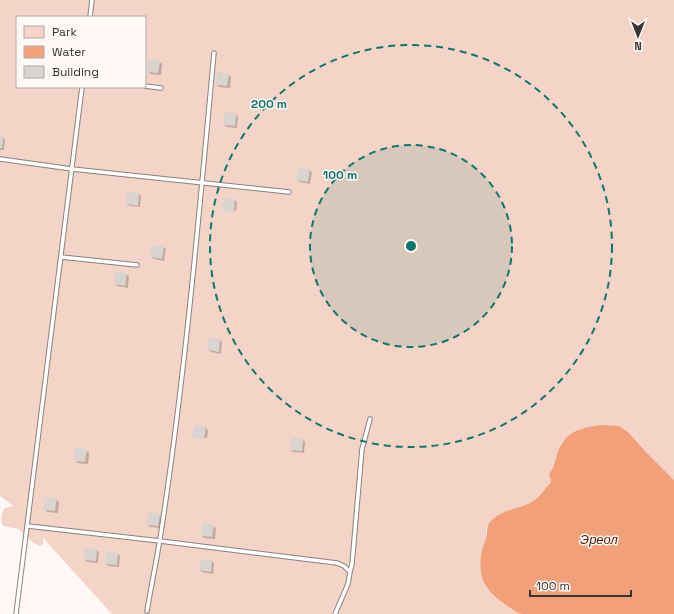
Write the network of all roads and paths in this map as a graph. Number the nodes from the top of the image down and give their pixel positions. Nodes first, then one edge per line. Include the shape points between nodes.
1 (92, 0) edge
2 (90, 16) edge
3 (214, 53) dead end
4 (146, 86) edge
5 (82, 88) edge
6 (161, 88) dead end
7 (0, 159) edge
8 (72, 169) junction
9 (202, 183) junction
10 (289, 192) dead end
11 (61, 257) junction
12 (137, 265) dead end
13 (370, 419) dead end
14 (28, 526) junction
15 (160, 541) junction
16 (350, 572) junction
17 (147, 611) dead end
18 (16, 614) edge
19 (335, 614) edge

1 - 2 lane
3 - 9 lane
4 - 6 lane
5 - 8 lane
7 - 8 lane
8 - 9 lane
8 - 11 lane
9 - 10 lane
9 - 15 lane via 175,435
11 - 12 lane
11 - 14 lane
13 - 16 lane via 362,449
14 - 15 lane
14 - 18 lane
15 - 16 lane via 337,563
15 - 17 lane
16 - 19 lane via 348,584

